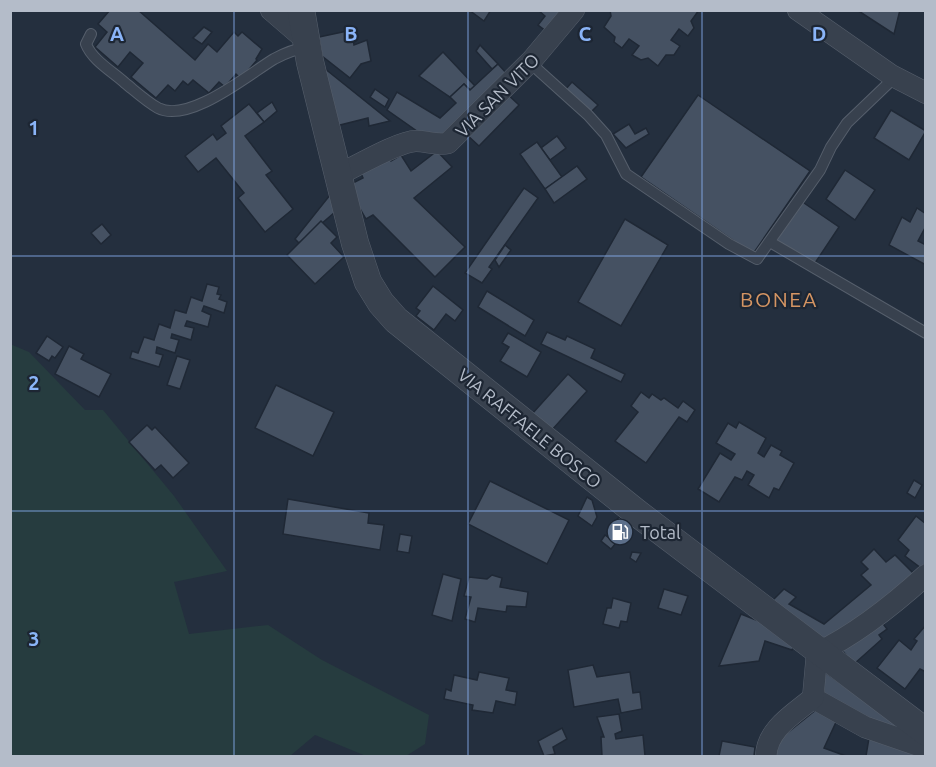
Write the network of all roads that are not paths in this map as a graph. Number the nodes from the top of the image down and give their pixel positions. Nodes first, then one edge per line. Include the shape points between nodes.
1 (271, 10) edge
2 (302, 10) edge
3 (574, 10) edge
4 (798, 10) edge
5 (91, 34) dead end
6 (308, 44) junction
7 (532, 60) junction
8 (895, 77) junction
9 (926, 93) edge
10 (338, 175) junction
11 (770, 242) junction
12 (926, 333) edge
13 (926, 576) edge
14 (817, 653) junction
15 (813, 698) junction
16 (926, 732) edge
17 (926, 748) edge
18 (766, 756) edge

1 - 6 street
2 - 6 street, VIA RAFFAELE BOSCO
3 - 7 street, VIA SAN VITO
4 - 8 street
5 - 6 lane via 87,44 92,54 136,92 168,111 227,92 273,60
6 - 10 street, VIA RAFFAELE BOSCO
7 - 10 street, VIA SAN VITO via 448,143 403,144
7 - 11 lane via 606,135 626,174 750,257 760,258
8 - 9 street
8 - 11 lane via 847,123
10 - 14 street, VIA RAFFAELE BOSCO via 368,282 396,320
11 - 12 lane
13 - 14 street via 895,603
14 - 15 street
14 - 16 street, VIA RAFFAELE BOSCO
15 - 17 street via 865,727
15 - 18 street via 774,731

